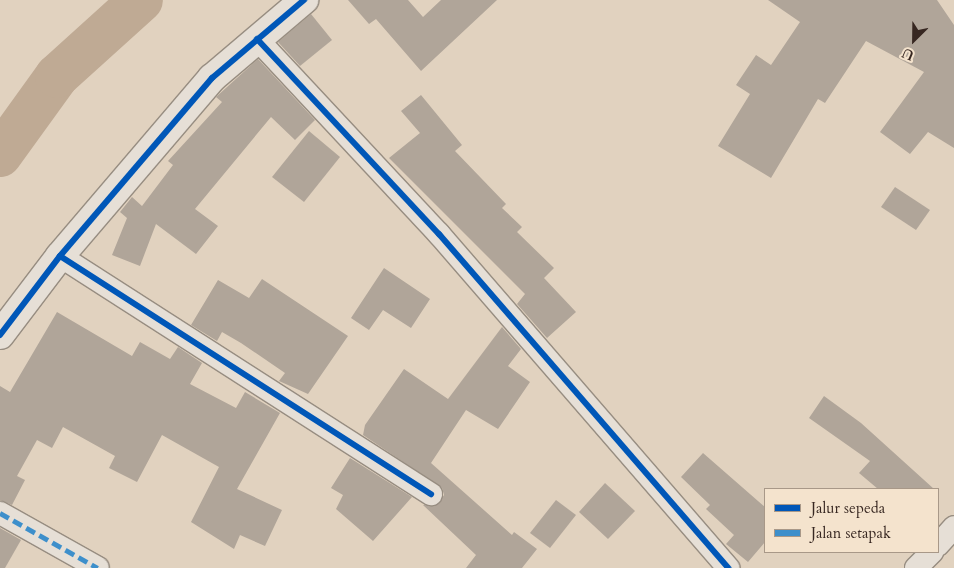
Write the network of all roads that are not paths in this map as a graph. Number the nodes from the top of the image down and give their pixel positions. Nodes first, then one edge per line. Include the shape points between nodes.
1 (304, 0) edge
2 (257, 39) junction
3 (60, 256) junction
4 (0, 335) edge
5 (431, 494) dead end
6 (0, 513) edge
7 (954, 527) edge
8 (939, 544) edge
9 (931, 553) edge
10 (98, 568) edge
11 (728, 568) edge
12 (916, 568) edge

1 - 2 street
2 - 3 street via 212,78
2 - 11 street via 438,234
3 - 4 street
3 - 5 street
6 - 10 street
7 - 8 street
9 - 12 street

